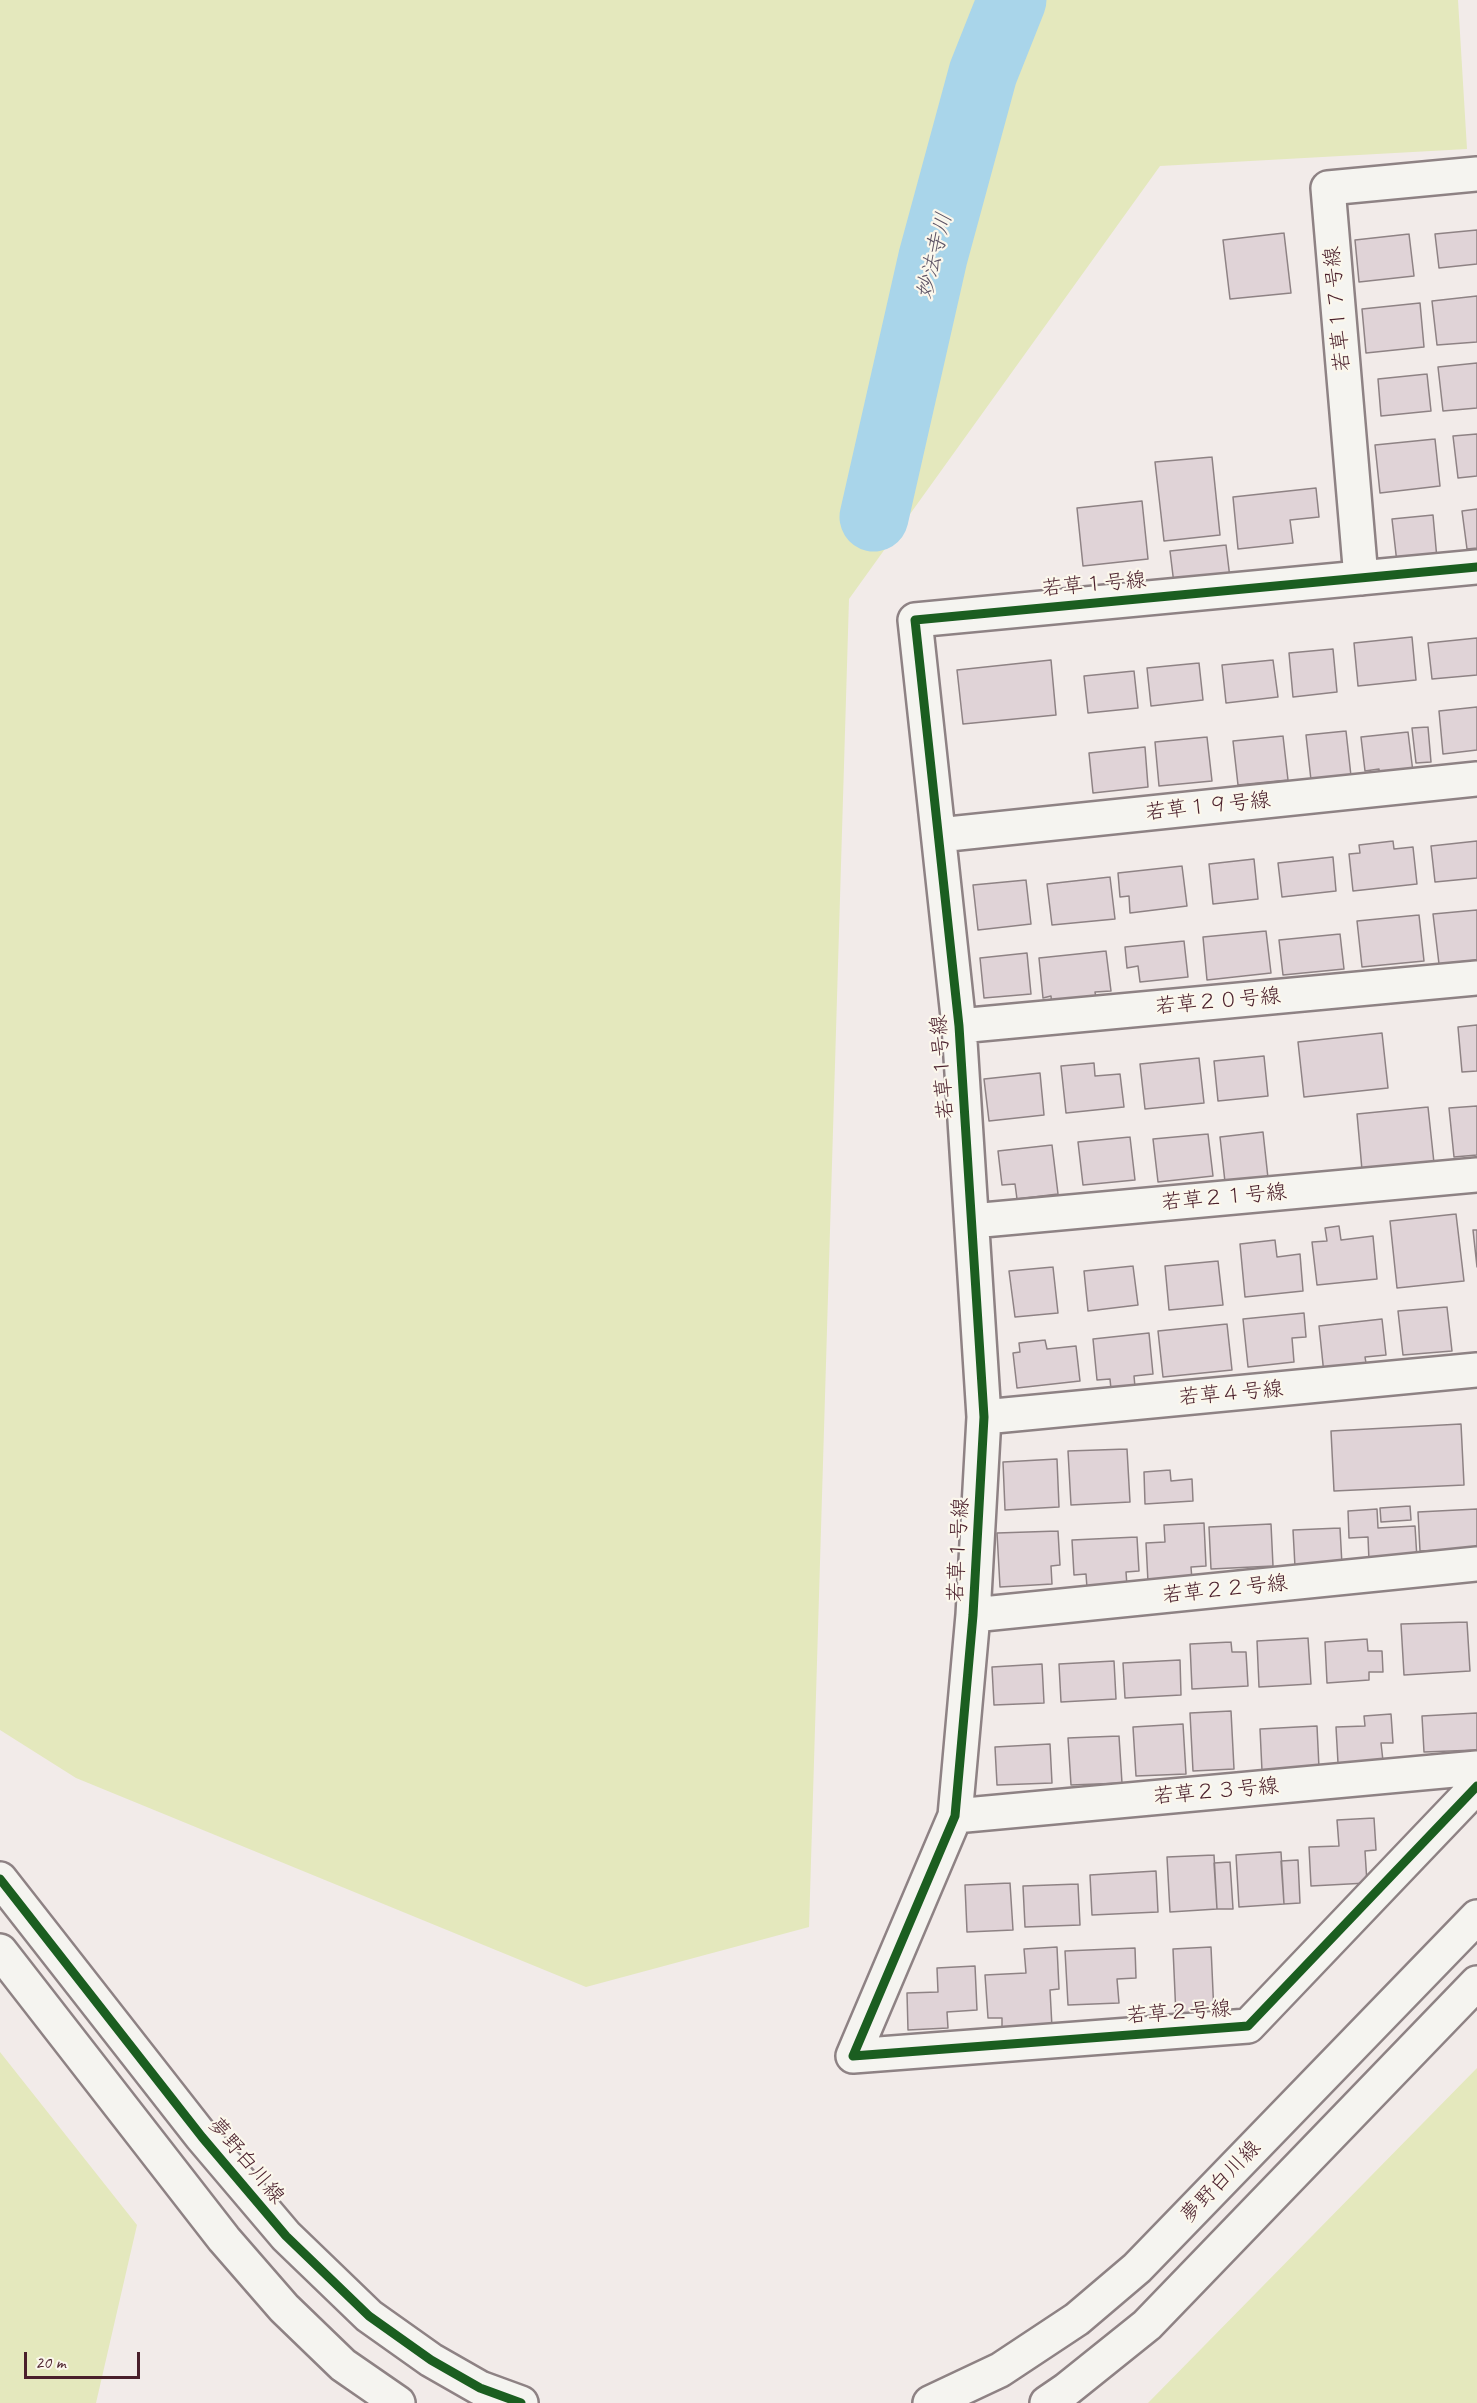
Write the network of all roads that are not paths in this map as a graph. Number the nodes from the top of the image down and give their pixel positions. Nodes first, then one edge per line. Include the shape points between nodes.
1 (1477, 174) edge
2 (1477, 567) edge
3 (1361, 578) junction
4 (1477, 779) edge
5 (939, 836) junction
6 (1477, 978) edge
7 (959, 1026) junction
8 (1477, 1175) edge
9 (972, 1221) junction
10 (1477, 1370) edge
11 (984, 1417) junction
12 (1477, 1564) edge
13 (974, 1615) junction
14 (1477, 1768) edge
15 (1477, 1786) edge
16 (955, 1816) junction
17 (0, 1879) edge
18 (1477, 1917) edge
19 (0, 1951) edge
20 (1477, 1983) edge
21 (853, 2056) joint
22 (398, 2403) edge
23 (521, 2403) edge
24 (930, 2403) edge
25 (1047, 2403) edge

1 - 3 street, 若草１７号線 via 1328,188
2 - 3 street, 若草１号線
3 - 5 street, 若草１号線 via 915,620
4 - 5 street, 若草１９号線
5 - 7 street, 若草１号線
6 - 7 street, 若草２０号線
7 - 9 street, 若草１号線
8 - 9 street, 若草２１号線
9 - 11 street, 若草１号線
10 - 11 street, 若草４号線
11 - 13 street, 若草１号線
12 - 13 street, 若草２２号線
13 - 16 street, 若草１号線
14 - 16 street, 若草２３号線
15 - 21 street, 若草２号線 via 1248,2026
16 - 21 street, 若草１号線
17 - 23 street, 夢野白川線 via 202,2137 286,2236 369,2316 431,2360 480,2388
18 - 24 street, 夢野白川線 via 1137,2268 1077,2319 1000,2370
19 - 22 street via 224,2239 284,2308 344,2365
20 - 25 street via 1147,2325

